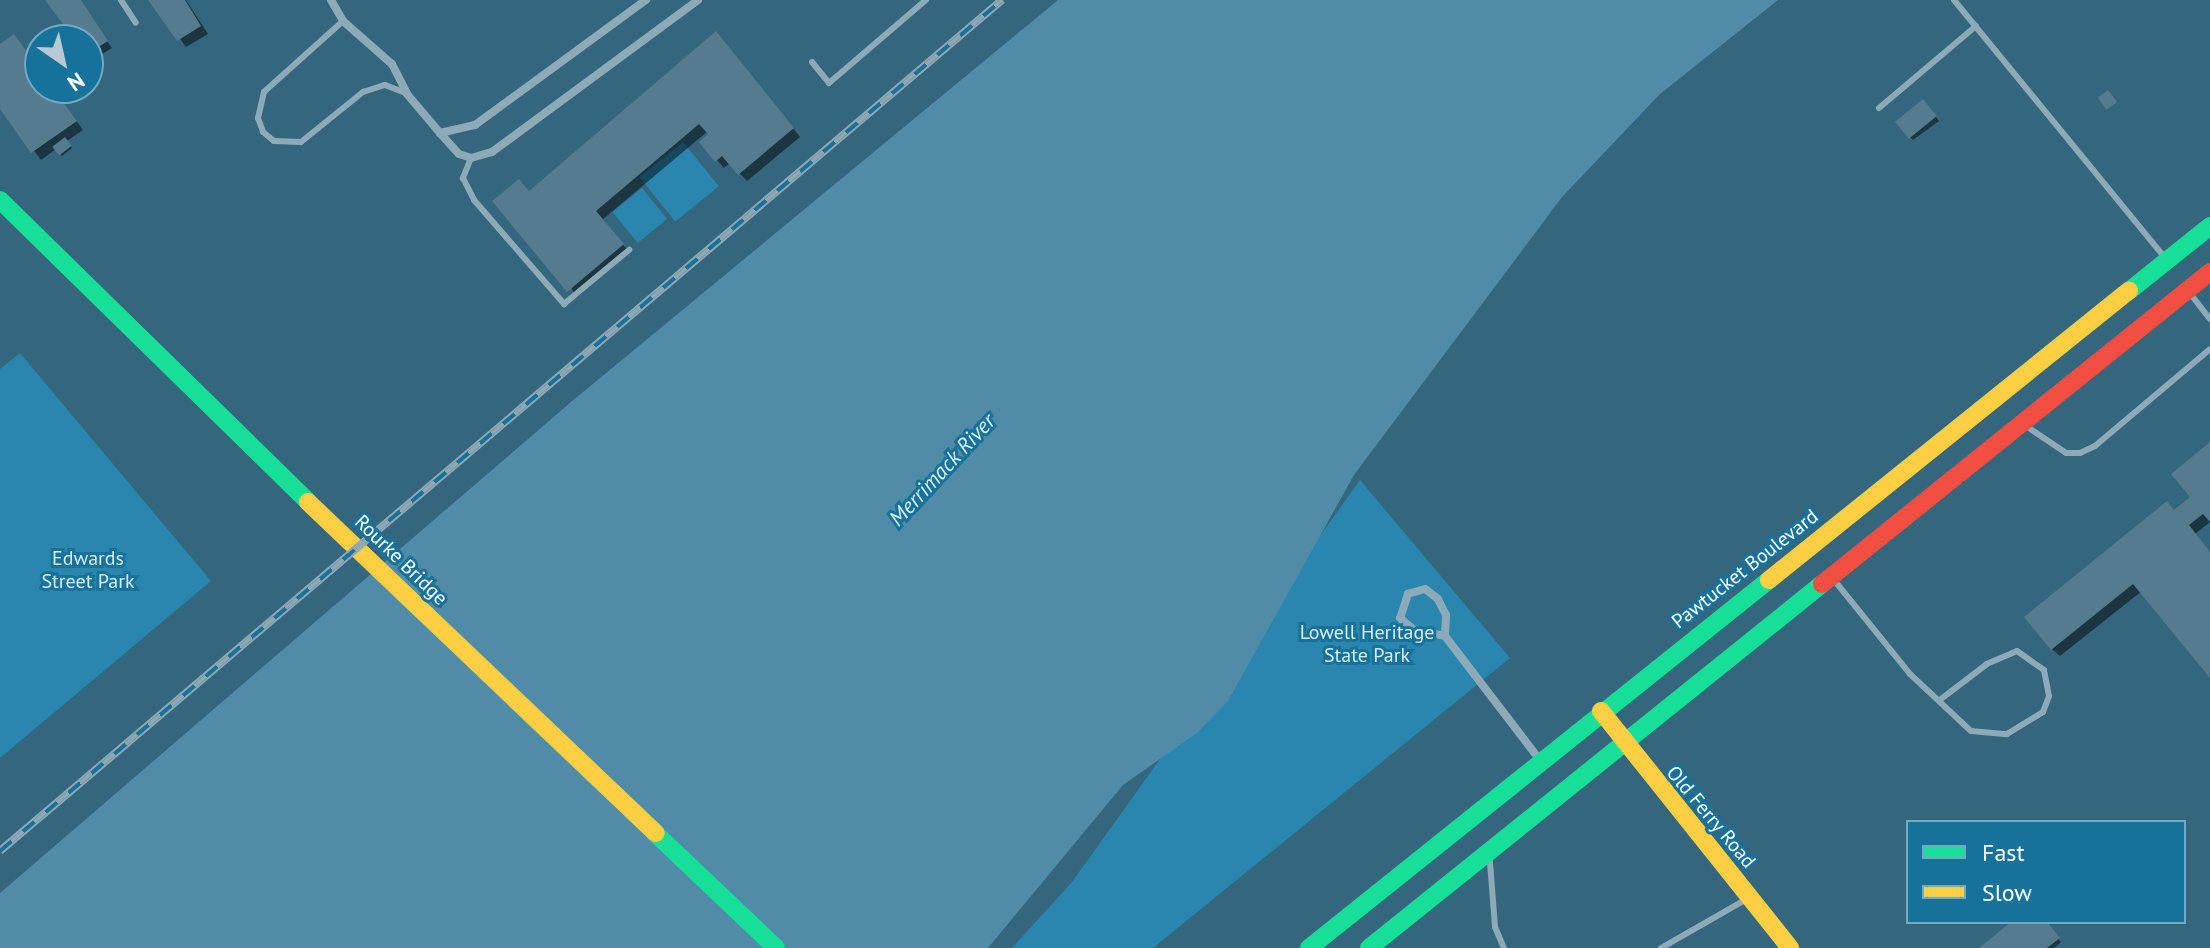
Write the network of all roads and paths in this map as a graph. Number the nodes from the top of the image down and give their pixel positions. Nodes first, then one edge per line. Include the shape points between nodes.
1 (121, 0) edge
2 (331, 0) edge
3 (646, 0) edge
4 (698, 0) edge
5 (926, 0) edge
6 (1954, 0) edge
7 (343, 21) junction
8 (136, 23) dead end
9 (1976, 26) junction
10 (812, 62) dead end
11 (407, 94) junction
12 (1879, 108) dead end
13 (440, 133) junction
14 (471, 158) junction
15 (0, 200) edge
16 (2210, 226) edge
17 (629, 250) dead end
18 (2171, 266) junction
19 (2210, 272) edge
20 (2185, 285) junction
21 (2210, 319) edge
22 (2210, 349) edge
23 (2023, 424) junction
24 (1829, 574) junction
25 (1445, 636) junction
26 (1941, 699) junction
27 (1601, 711) junction
28 (1625, 740) junction
29 (1540, 760) junction
30 (1490, 850) junction
31 (1750, 898) junction
32 (776, 948) edge
33 (1309, 948) edge
34 (1369, 948) edge
35 (1504, 948) edge
36 (1661, 948) edge
37 (1790, 948) edge

1 - 8 lane
2 - 7 street
3 - 13 street via 475,125
4 - 14 street via 492,152
5 - 10 lane via 829,83
6 - 9 lane
7 - 11 street via 392,64
7 - 11 lane via 264,92 258,118 263,132 274,141 301,142 363,92 385,85
9 - 12 lane
9 - 18 lane
11 - 13 street
13 - 14 street via 459,154
14 - 17 lane via 463,178 474,200 564,304
15 - 32 main road, Rourke Bridge
16 - 18 main road, Pawtucket Boulevard
18 - 27 main road, Pawtucket Boulevard
19 - 20 main road
20 - 21 lane
20 - 23 main road
22 - 23 lane via 2080,453 2066,453
23 - 24 main road
24 - 26 lane via 1910,674
24 - 28 main road
25 - 25 street via 1446,615 1438,599 1425,589 1408,594 1399,609 1407,625 1427,636
25 - 29 street
26 - 26 lane via 1971,731 2007,734 2043,712 2049,696 2044,670 2017,651 1987,664
27 - 28 main road, Old Ferry Road
27 - 29 main road, Pawtucket Boulevard
28 - 30 main road
28 - 31 main road, Old Ferry Road
29 - 33 main road, Pawtucket Boulevard
30 - 34 main road
30 - 35 lane via 1491,900
31 - 36 lane
31 - 37 main road, Old Ferry Road

